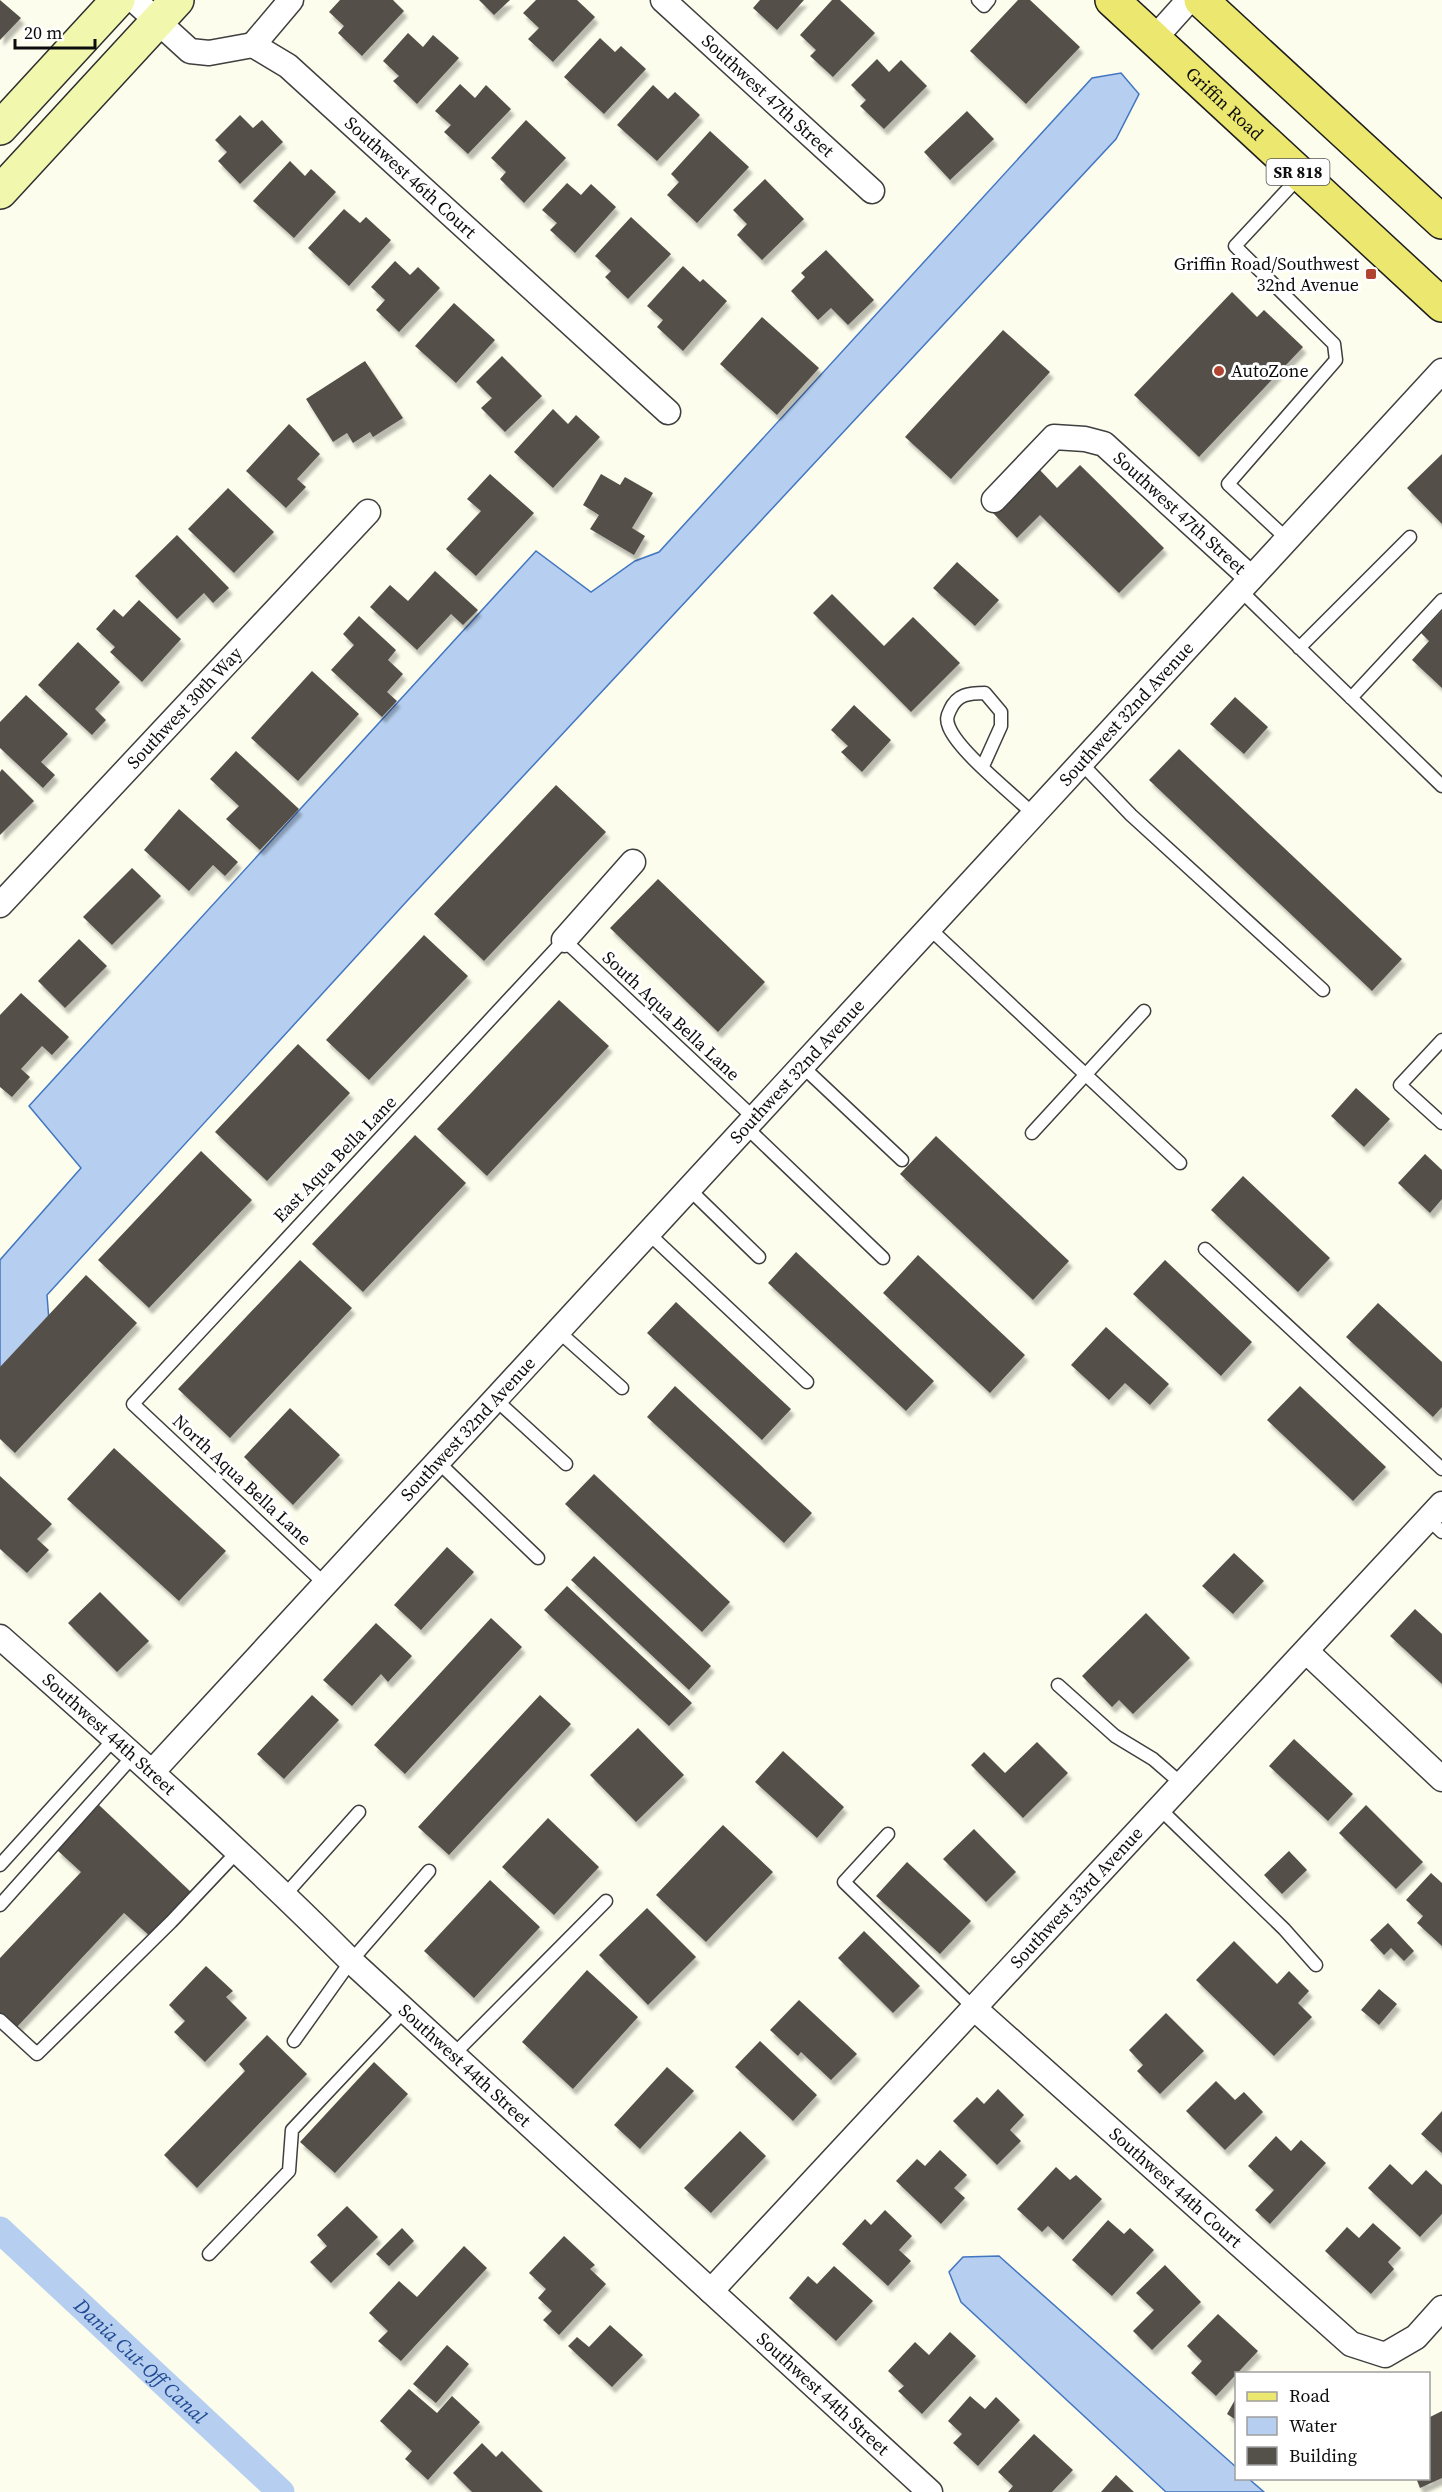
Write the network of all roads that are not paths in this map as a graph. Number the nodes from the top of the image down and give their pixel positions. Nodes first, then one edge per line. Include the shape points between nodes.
1 (118, 0) edge
2 (291, 0) edge
3 (663, 0) edge
4 (978, 0) edge
5 (989, 0) edge
6 (1112, 0) edge
7 (1189, 0) edge
8 (1201, 0) edge
9 (156, 7) edge
10 (1154, 39) junction
11 (253, 45) junction
12 (0, 128) edge
13 (1301, 175) junction
14 (873, 191) dead end
15 (0, 192) edge
16 (1442, 222) edge
17 (1442, 305) edge
18 (1442, 371) edge
19 (668, 412) dead end
20 (994, 500) dead end
21 (368, 512) dead end
22 (1410, 537) dead end
23 (1287, 539) junction
24 (1246, 584) junction
25 (1442, 600) edge
26 (1299, 648) junction
27 (1351, 698) junction
28 (1081, 763) junction
29 (983, 766) junction
30 (1442, 786) edge
31 (1033, 814) junction
32 (633, 862) dead end
33 (0, 905) edge
34 (929, 928) junction
35 (564, 940) junction
36 (1323, 990) dead end
37 (1144, 1011) dead end
38 (1442, 1040) edge
39 (802, 1066) junction
40 (1085, 1074) junction
41 (750, 1122) junction
42 (1442, 1123) edge
43 (1032, 1133) dead end
44 (902, 1160) dead end
45 (1180, 1163) dead end
46 (688, 1189) junction
47 (648, 1233) junction
48 (1205, 1249) dead end
49 (759, 1257) dead end
50 (884, 1258) dead end
51 (558, 1331) junction
52 (807, 1382) dead end
53 (622, 1388) dead end
54 (495, 1399) junction
55 (133, 1404) joint
56 (438, 1462) junction
57 (566, 1464) dead end
58 (1442, 1469) edge
59 (1437, 1519) edge
60 (538, 1557) dead end
61 (326, 1584) junction
62 (0, 1637) edge
63 (1307, 1652) junction
64 (1059, 1685) dead end
65 (115, 1738) junction
66 (134, 1755) junction
67 (153, 1771) junction
68 (1442, 1779) edge
69 (1183, 1785) junction
70 (1160, 1809) junction
71 (360, 1812) dead end
72 (888, 1834) dead end
73 (238, 1851) junction
74 (0, 1865) edge
75 (429, 1871) dead end
76 (285, 1895) junction
77 (606, 1901) dead end
78 (0, 1905) edge
79 (351, 1961) junction
80 (1316, 1965) dead end
81 (974, 2008) junction
82 (405, 2010) junction
83 (0, 2020) edge
84 (294, 2041) dead end
85 (453, 2055) junction
86 (209, 2254) dead end
87 (711, 2291) junction
88 (1442, 2308) edge
89 (930, 2492) edge

1 - 12 main road
2 - 11 street
3 - 14 street, Southwest 47th Street
4 - 5 lane via 984,6
6 - 10 main road, Griffin Road / SR 818
7 - 10 street
8 - 16 main road
9 - 11 street via 190,51 209,53
9 - 15 main road
10 - 13 main road, Griffin Road / SR 818
11 - 19 street, Southwest 46th Court via 288,66
13 - 17 main road, Griffin Road / SR 818
13 - 23 lane via 1235,246 1334,344 1336,360 1228,484
18 - 23 street, Southwest 32nd Avenue
20 - 24 street, Southwest 47th Street via 1054,437 1104,444
21 - 33 street, Southwest 30th Way
22 - 26 lane
23 - 24 street, Southwest 32nd Avenue
24 - 26 lane
24 - 28 street, Southwest 32nd Avenue
25 - 27 lane
26 - 27 lane
27 - 30 lane
28 - 31 street, Southwest 32nd Avenue
28 - 36 lane via 1131,815
29 - 29 lane via 960,744 947,717 953,702 970,693 985,693 1001,712 1001,726
29 - 31 lane
31 - 34 street, Southwest 32nd Avenue
32 - 35 street
34 - 39 street, Southwest 32nd Avenue
34 - 40 lane
35 - 41 lane, South Aqua Bella Lane
35 - 55 lane, East Aqua Bella Lane
37 - 40 lane
38 - 42 lane via 1400,1085
39 - 41 street, Southwest 32nd Avenue
39 - 44 lane
40 - 43 lane
40 - 45 lane
41 - 46 street, Southwest 32nd Avenue
41 - 50 lane, South Aqua Bella Lane
46 - 47 street, Southwest 32nd Avenue
46 - 49 lane
47 - 51 street, Southwest 32nd Avenue
47 - 52 lane
48 - 58 lane
51 - 53 lane
51 - 54 street, Southwest 32nd Avenue
54 - 56 street, Southwest 32nd Avenue
54 - 57 lane
55 - 61 lane, North Aqua Bella Lane
56 - 60 lane
56 - 61 street, Southwest 32nd Avenue
59 - 63 street, Southwest 33rd Avenue
61 - 67 street, Southwest 32nd Avenue
62 - 65 street, Southwest 44th Street
63 - 68 street
63 - 69 street, Southwest 33rd Avenue
64 - 69 lane via 1115,1736 1153,1759
65 - 66 street, Southwest 44th Street
65 - 74 lane
66 - 67 street, Southwest 44th Street
66 - 78 lane
67 - 73 street, Southwest 44th Street
69 - 70 street, Southwest 33rd Avenue
70 - 80 lane
70 - 81 street, Southwest 33rd Avenue
71 - 76 lane
72 - 81 lane via 844,1882
73 - 76 street, Southwest 44th Street
73 - 83 lane via 37,2054
75 - 79 lane
76 - 79 street, Southwest 44th Street
77 - 85 lane
79 - 82 street, Southwest 44th Street
79 - 84 lane
81 - 87 street, Southwest 33rd Avenue
81 - 88 street, Southwest 44th Court via 1351,2343 1385,2355 1416,2337
82 - 85 street, Southwest 44th Street
82 - 86 lane via 292,2130 290,2171
85 - 87 street, Southwest 44th Street
87 - 89 street, Southwest 44th Street

